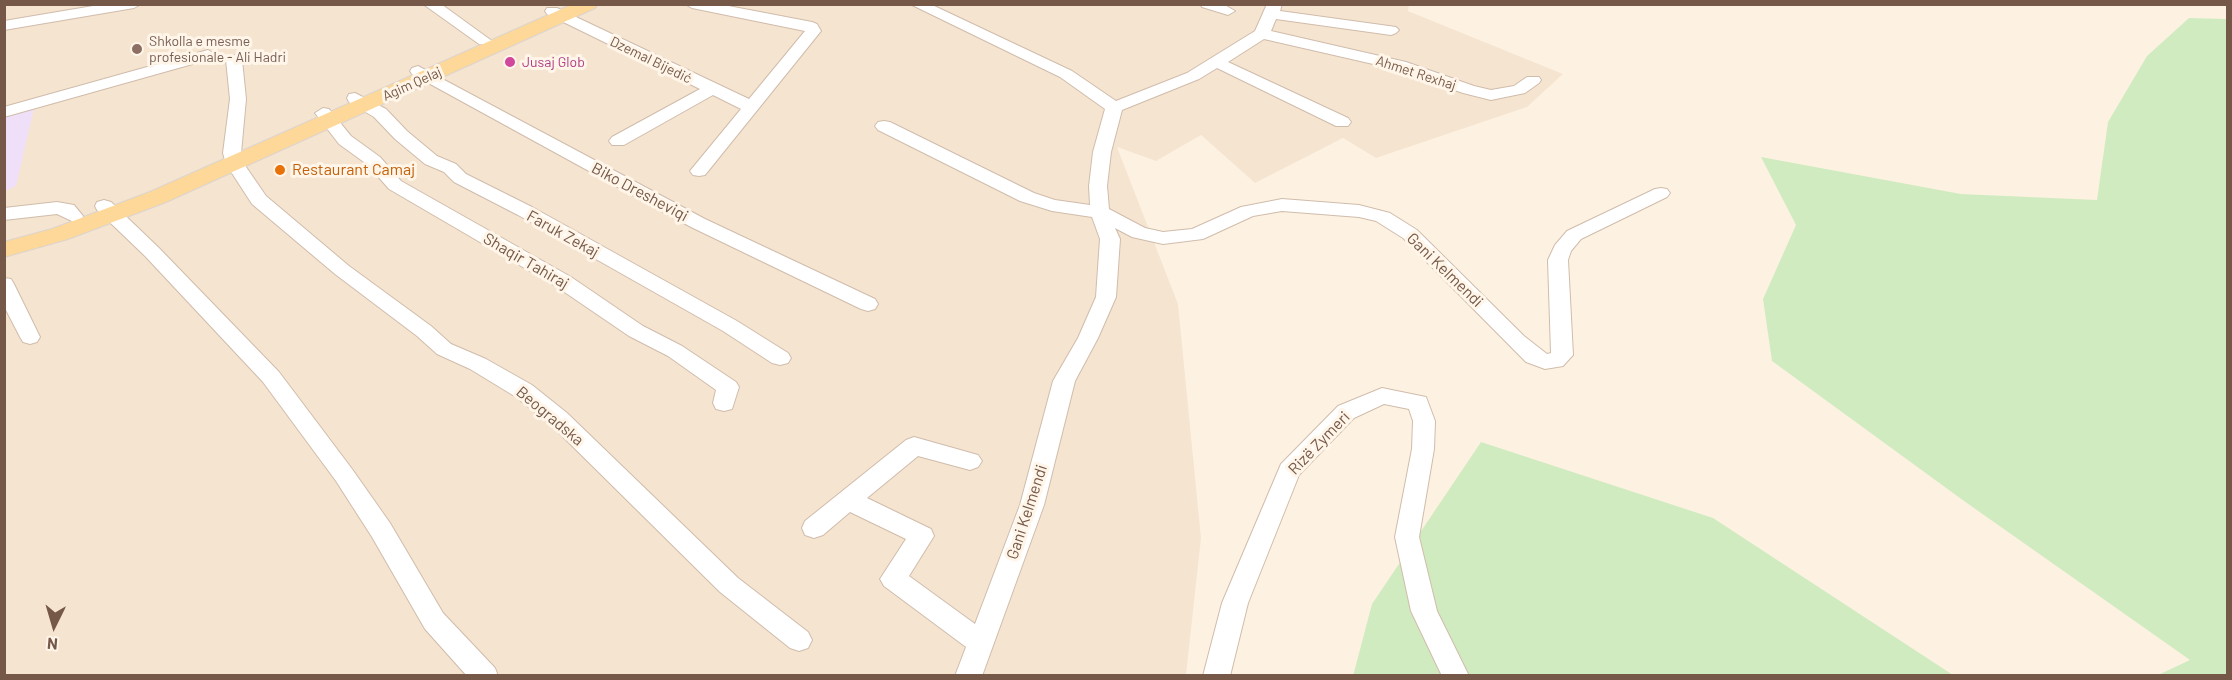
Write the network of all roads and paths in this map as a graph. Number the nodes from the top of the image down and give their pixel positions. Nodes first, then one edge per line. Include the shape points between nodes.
1 (80, 4) edge
2 (134, 4) edge
3 (430, 4) edge
4 (589, 4) edge
5 (692, 4) edge
6 (917, 4) edge
7 (1207, 4) edge
8 (1273, 9) edge
9 (561, 11) edge
10 (1228, 11) dead end
11 (4, 20) edge
12 (4, 26) edge
13 (1391, 30) dead end
14 (1262, 34) junction
15 (484, 41) junction
16 (208, 55) dead end
17 (234, 60) dead end
18 (1216, 62) junction
19 (423, 73) junction
20 (1533, 80) dead end
21 (712, 90) junction
22 (360, 102) junction
23 (751, 106) junction
24 (1114, 107) junction
25 (4, 112) edge
26 (326, 117) junction
27 (1342, 122) dead end
28 (884, 126) dead end
29 (618, 141) dead end
30 (233, 159) junction
31 (699, 171) dead end
32 (1660, 193) dead end
33 (109, 211) junction
34 (1100, 212) junction
35 (4, 214) edge
36 (74, 216) junction
37 (4, 237) edge
38 (4, 250) edge
39 (4, 284) edge
40 (867, 304) dead end
41 (30, 337) dead end
42 (780, 358) dead end
43 (724, 403) dead end
44 (970, 461) dead end
45 (848, 500) junction
46 (814, 528) dead end
47 (799, 640) dead end
48 (981, 643) junction
49 (485, 675) edge
50 (969, 675) edge
51 (1216, 675) edge
52 (1456, 675) edge

1 - 11 street
2 - 12 street
3 - 15 street
4 - 9 main road, Agim Qelaj
5 - 23 street via 813,27
6 - 24 street via 1066,74
7 - 10 street
8 - 13 street
8 - 14 street
9 - 15 main road, Agim Qelaj
9 - 19 main road, Agim Qelaj
9 - 21 street, Dzemal Bijedić
14 - 18 street
14 - 20 street, Ahmet Rexhaj via 1400,65 1491,95 1520,90
15 - 19 main road, Agim Qelaj
16 - 25 street
17 - 30 street via 238,99
18 - 24 street
18 - 27 street
19 - 22 main road, Agim Qelaj
19 - 40 street, Biko Dresheviqi via 698,224
21 - 23 street, Dzemal Bijedić
21 - 29 street
22 - 26 main road, Agim Qelaj
22 - 42 street, Faruk Zekaj via 380,113 431,160 450,168 460,178 730,326
23 - 31 street
24 - 34 street, Gani Kelmendi via 1102,152
26 - 30 main road, Agim Qelaj
26 - 43 street, Shaqir Tahiraj via 345,140 374,161 395,185 564,282 728,387
28 - 34 street, Gani Kelmendi via 1026,197
30 - 33 main road, Agim Qelaj
30 - 47 street, Beogradska via 259,200 444,350 515,385 559,419 729,585
32 - 34 street, Gani Kelmendi via 1574,235 1562,249 1558,260 1562,355 1545,362 1517,341 1410,234 1383,217 1359,211 1282,205 1248,210 1196,235 1163,238 1139,233
33 - 36 main road, Agim Qelaj
33 - 38 main road, Agim Qelaj
33 - 49 street via 271,377 351,484 434,621
34 - 48 street, Gani Kelmendi via 1110,239 1106,297 1064,381 1032,505
35 - 36 street via 57,208 68,209
36 - 37 main road, Agim Qelaj
39 - 41 street
44 - 45 street via 914,446
45 - 46 street
45 - 48 street via 922,536 893,579
48 - 50 street, Gani Kelmendi
51 - 52 street, Rizë Zymeri via 1235,603 1288,470 1346,412 1382,396 1418,403 1424,421 1423,449 1407,537 1424,611

